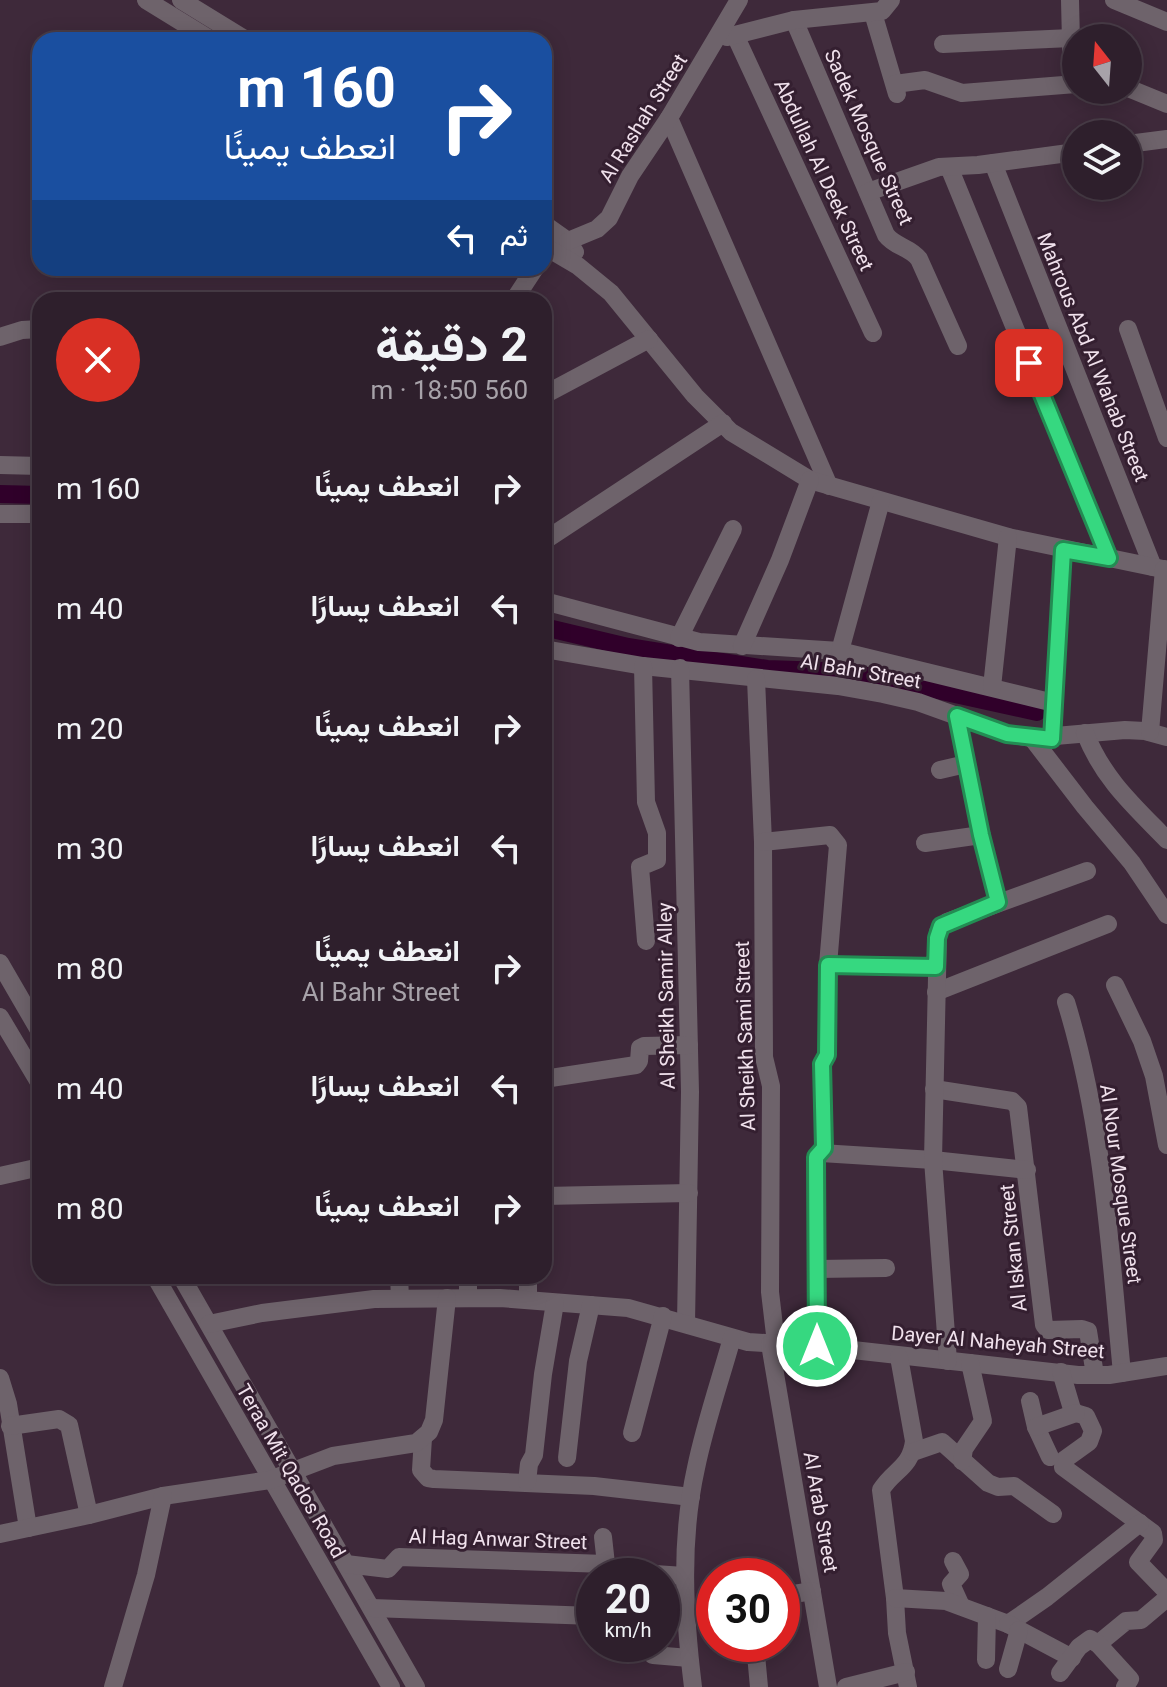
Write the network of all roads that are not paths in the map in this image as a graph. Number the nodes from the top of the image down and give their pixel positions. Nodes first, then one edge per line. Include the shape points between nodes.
1 (146, 0) edge
2 (181, 0) edge
3 (739, 0) edge
4 (891, 0) edge
5 (1070, 0) edge
6 (1114, 0) edge
7 (1140, 5) edge
8 (873, 13) junction
9 (794, 20) junction
10 (1167, 22) edge
11 (1071, 24) edge
12 (198, 32) edge
13 (233, 32) edge
14 (735, 35) junction
15 (1062, 38) edge
16 (716, 40) junction
17 (943, 44) dead end
18 (1062, 85) edge
19 (1142, 94) edge
20 (1167, 104) edge
21 (669, 118) junction
22 (1167, 139) edge
23 (1142, 142) edge
24 (1062, 154) edge
25 (993, 163) junction
26 (949, 167) junction
27 (868, 192) junction
28 (552, 230) edge
29 (568, 241) junction
30 (552, 253) edge
31 (578, 266) junction
32 (32, 329) edge
33 (1128, 329) dead end
34 (873, 333) dead end
35 (0, 337) edge
36 (649, 339) junction
37 (958, 346) dead end
38 (552, 391) edge
39 (723, 423) junction
40 (1167, 438) edge
41 (0, 465) edge
42 (32, 466) edge
43 (810, 480) junction
44 (829, 486) junction
45 (881, 501) junction
46 (0, 514) edge
47 (32, 514) edge
48 (733, 529) dead end
49 (552, 536) edge
50 (1008, 537) junction
51 (1063, 550) junction
52 (1109, 558) junction
53 (1161, 568) edge
54 (552, 603) edge
55 (679, 638) junction
56 (742, 646) junction
57 (552, 650) edge
58 (840, 651) junction
59 (643, 666) junction
60 (680, 668) junction
61 (887, 678) junction
62 (756, 679) junction
63 (992, 687) junction
64 (1054, 703) junction
65 (957, 716) junction
66 (1085, 733) junction
67 (1158, 735) edge
68 (1032, 738) junction
69 (1052, 739) junction
70 (966, 764) junction
71 (940, 770) dead end
72 (981, 835) junction
73 (1167, 840) edge
74 (763, 842) junction
75 (925, 843) dead end
76 (1087, 871) dead end
77 (998, 902) junction
78 (1167, 915) edge
79 (1108, 924) dead end
80 (646, 941) dead end
81 (0, 963) edge
82 (828, 965) junction
83 (936, 967) junction
84 (1115, 985) dead end
85 (936, 992) junction
86 (1066, 1002) dead end
87 (0, 1017) edge
88 (32, 1018) edge
89 (689, 1045) junction
90 (32, 1071) edge
91 (552, 1078) edge
92 (934, 1089) junction
93 (1167, 1145) edge
94 (821, 1153) junction
95 (933, 1160) junction
96 (32, 1169) edge
97 (1027, 1170) junction
98 (0, 1176) edge
99 (689, 1193) junction
100 (552, 1196) edge
101 (886, 1268) dead end
102 (817, 1269) junction
103 (160, 1284) edge
104 (186, 1284) edge
105 (399, 1284) edge
106 (468, 1284) edge
107 (528, 1284) edge
108 (194, 1298) junction
109 (400, 1298) junction
110 (447, 1298) junction
111 (468, 1298) junction
112 (528, 1300) junction
113 (555, 1303) junction
114 (591, 1305) junction
115 (173, 1307) junction
116 (663, 1316) junction
117 (686, 1323) junction
118 (209, 1324) junction
119 (732, 1338) junction
120 (773, 1343) junction
121 (817, 1346) junction
122 (899, 1357) junction
123 (948, 1361) junction
124 (970, 1363) junction
125 (1167, 1366) edge
126 (1061, 1372) junction
127 (1122, 1373) junction
128 (1095, 1375) junction
129 (0, 1378) edge
130 (1030, 1401) dead end
131 (1076, 1413) junction
132 (10, 1426) junction
133 (1036, 1427) junction
134 (632, 1433) dead end
135 (423, 1438) junction
136 (913, 1452) junction
137 (1050, 1457) dead end
138 (567, 1458) dead end
139 (962, 1461) junction
140 (293, 1469) junction
141 (270, 1480) junction
142 (527, 1482) junction
143 (163, 1496) junction
144 (691, 1497) junction
145 (1053, 1514) dead end
146 (89, 1515) junction
147 (1140, 1523) junction
148 (28, 1528) junction
149 (0, 1534) edge
150 (1161, 1534) edge
151 (603, 1537) dead end
152 (605, 1558) edge
153 (953, 1561) dead end
154 (576, 1563) edge
155 (346, 1564) junction
156 (680, 1576) edge
157 (684, 1576) junction
158 (812, 1591) junction
159 (800, 1593) edge
160 (1167, 1595) edge
161 (895, 1598) junction
162 (961, 1606) junction
163 (372, 1608) junction
164 (576, 1615) edge
165 (987, 1616) junction
166 (1014, 1627) junction
167 (1098, 1644) junction
168 (680, 1657) edge
169 (689, 1658) junction
170 (1072, 1658) junction
171 (986, 1660) dead end
172 (757, 1662) edge
173 (1008, 1669) dead end
174 (1060, 1673) dead end
175 (907, 1679) edge
176 (113, 1687) edge
177 (391, 1687) edge
178 (416, 1687) edge
179 (693, 1687) edge
180 (759, 1687) edge
181 (828, 1687) edge
182 (846, 1687) edge
183 (1125, 1687) edge

1 - 12 street
2 - 13 street
3 - 16 street, Al Rashah Street
4 - 8 street
5 - 11 street
6 - 7 street
7 - 10 street
8 - 9 street
8 - 18 street via 896,89 925,80 962,93
9 - 14 street
9 - 27 street, Sadek Mosque Street
14 - 16 street
14 - 34 street, Abdullah Al Deek Street
15 - 17 street
16 - 21 street, Al Rashah Street
19 - 20 street
21 - 29 street, Al Rashah Street via 609,218
21 - 44 street
22 - 23 street
24 - 25 street
25 - 26 street
25 - 53 street, Mahrous Abd Al Wahab Street
26 - 27 street
26 - 52 street
27 - 37 street, Sadek Mosque Street via 890,240 919,259
28 - 29 street
29 - 31 street
30 - 31 street
31 - 36 street via 611,293
32 - 35 street
33 - 40 street
36 - 38 street
36 - 39 street
39 - 43 street
39 - 49 street
41 - 42 street
43 - 44 street
43 - 56 street
44 - 45 street
45 - 50 street
45 - 58 street
46 - 47 street
48 - 55 street
50 - 51 street
50 - 63 street
51 - 52 street
51 - 64 street
52 - 53 street
53 - 67 street
54 - 55 street, Al Bahr Street
55 - 56 street, Al Bahr Street
56 - 58 street, Al Bahr Street
57 - 59 street, Al Bahr Street
58 - 61 street, Al Bahr Street
59 - 60 street, Al Bahr Street
59 - 80 street via 646,802 658,849 656,862 640,867
60 - 62 street, Al Bahr Street
60 - 89 street, Al Sheikh Samir Alley
61 - 62 street, Al Bahr Street via 838,686
61 - 63 street, Al Bahr Street
61 - 65 street, Al Bahr Street via 918,702
62 - 74 street, Al Sheikh Sami Street
63 - 64 street, Al Bahr Street
64 - 69 street
65 - 68 street, Al Bahr Street
65 - 70 street
66 - 67 street, Al Bahr Street via 1125,730
66 - 69 street, Al Bahr Street
66 - 73 street via 1108,777
68 - 69 street, Al Bahr Street
68 - 78 street
70 - 71 street
70 - 72 street
72 - 75 street
72 - 77 street
74 - 82 street via 830,835 836,840
74 - 120 street, Al Sheikh Sami Street
76 - 77 street
77 - 83 street via 941,926
79 - 85 street
81 - 88 street
82 - 83 street
82 - 94 street
83 - 85 street
84 - 93 street via 1154,1076
85 - 92 street
86 - 127 street, Al Nour Mosque Street via 1097,1142
87 - 90 street
89 - 91 street via 644,1046 636,1065
89 - 99 street, Al Sheikh Samir Alley
92 - 95 street
92 - 97 street, Al Iskan Street via 1016,1103
94 - 95 street, Al Iskan Street
94 - 102 street via 816,1157
95 - 97 street, Al Iskan Street
95 - 123 street
96 - 98 street
97 - 128 street, Al Iskan Street via 1044,1327 1086,1329
99 - 100 street
99 - 117 street, Al Sheikh Samir Alley
101 - 102 street
102 - 121 street
103 - 115 street, Teraa Mit Qados Road
104 - 108 street, Teraa Mit Qados Road
105 - 109 street
106 - 111 street
107 - 112 street
108 - 115 street
108 - 118 street, Teraa Mit Qados Road
109 - 110 street, Dayer Al Naheyah Street
109 - 118 street, Dayer Al Naheyah Street
110 - 111 street, Dayer Al Naheyah Street
110 - 135 street via 434,1420
111 - 112 street, Dayer Al Naheyah Street
112 - 113 street, Dayer Al Naheyah Street
113 - 114 street, Dayer Al Naheyah Street
113 - 142 street
114 - 116 street, Dayer Al Naheyah Street
114 - 138 street via 578,1361
115 - 141 street, Teraa Mit Qados Road
116 - 117 street, Dayer Al Naheyah Street
116 - 134 street
117 - 119 street, Dayer Al Naheyah Street
118 - 140 street, Teraa Mit Qados Road
119 - 120 street, Dayer Al Naheyah Street
119 - 144 street
120 - 121 street, Dayer Al Naheyah Street
120 - 158 street, Al Arab Street
121 - 122 street, Dayer Al Naheyah Street
122 - 123 street, Dayer Al Naheyah Street
122 - 136 street
123 - 124 street, Dayer Al Naheyah Street
124 - 126 street, Dayer Al Naheyah Street
124 - 139 street via 983,1421
125 - 127 street, Dayer Al Naheyah Street
126 - 128 street, Dayer Al Naheyah Street
126 - 131 street
127 - 128 street, Dayer Al Naheyah Street
129 - 132 street
130 - 133 street
131 - 133 street
131 - 147 street via 1086,1416 1093,1437 1064,1460 1063,1467
132 - 146 street via 59,1419 69,1425
132 - 148 street
133 - 137 street
135 - 140 street
135 - 142 street via 421,1470 428,1478
136 - 139 street via 942,1442
136 - 161 street via 881,1490
139 - 145 street via 988,1483 1014,1486
140 - 141 street
140 - 155 street, Teraa Mit Qados Road
141 - 143 street
141 - 177 street, Teraa Mit Qados Road
142 - 144 street
143 - 146 street
143 - 176 street
144 - 157 street
146 - 148 street
147 - 150 street
147 - 166 street
148 - 149 street
150 - 160 street via 1138,1562
151 - 152 street, Al Hag Anwar Street
153 - 162 street via 960,1574 951,1588
154 - 155 street, Al Hag Anwar Street via 399,1557 388,1569
155 - 163 street, Teraa Mit Qados Road
156 - 157 street, Al Hag Anwar Street
157 - 169 street
158 - 159 street
158 - 181 street, Al Arab Street
160 - 167 street via 1141,1620 1126,1621
161 - 162 street
161 - 175 street
162 - 165 street
163 - 164 street
163 - 178 street, Teraa Mit Qados Road
165 - 166 street
165 - 171 street
166 - 170 street
166 - 173 street
167 - 170 street via 1088,1640
167 - 183 street via 1130,1679
168 - 169 street
169 - 179 street
170 - 174 street
172 - 180 street
175 - 182 street

